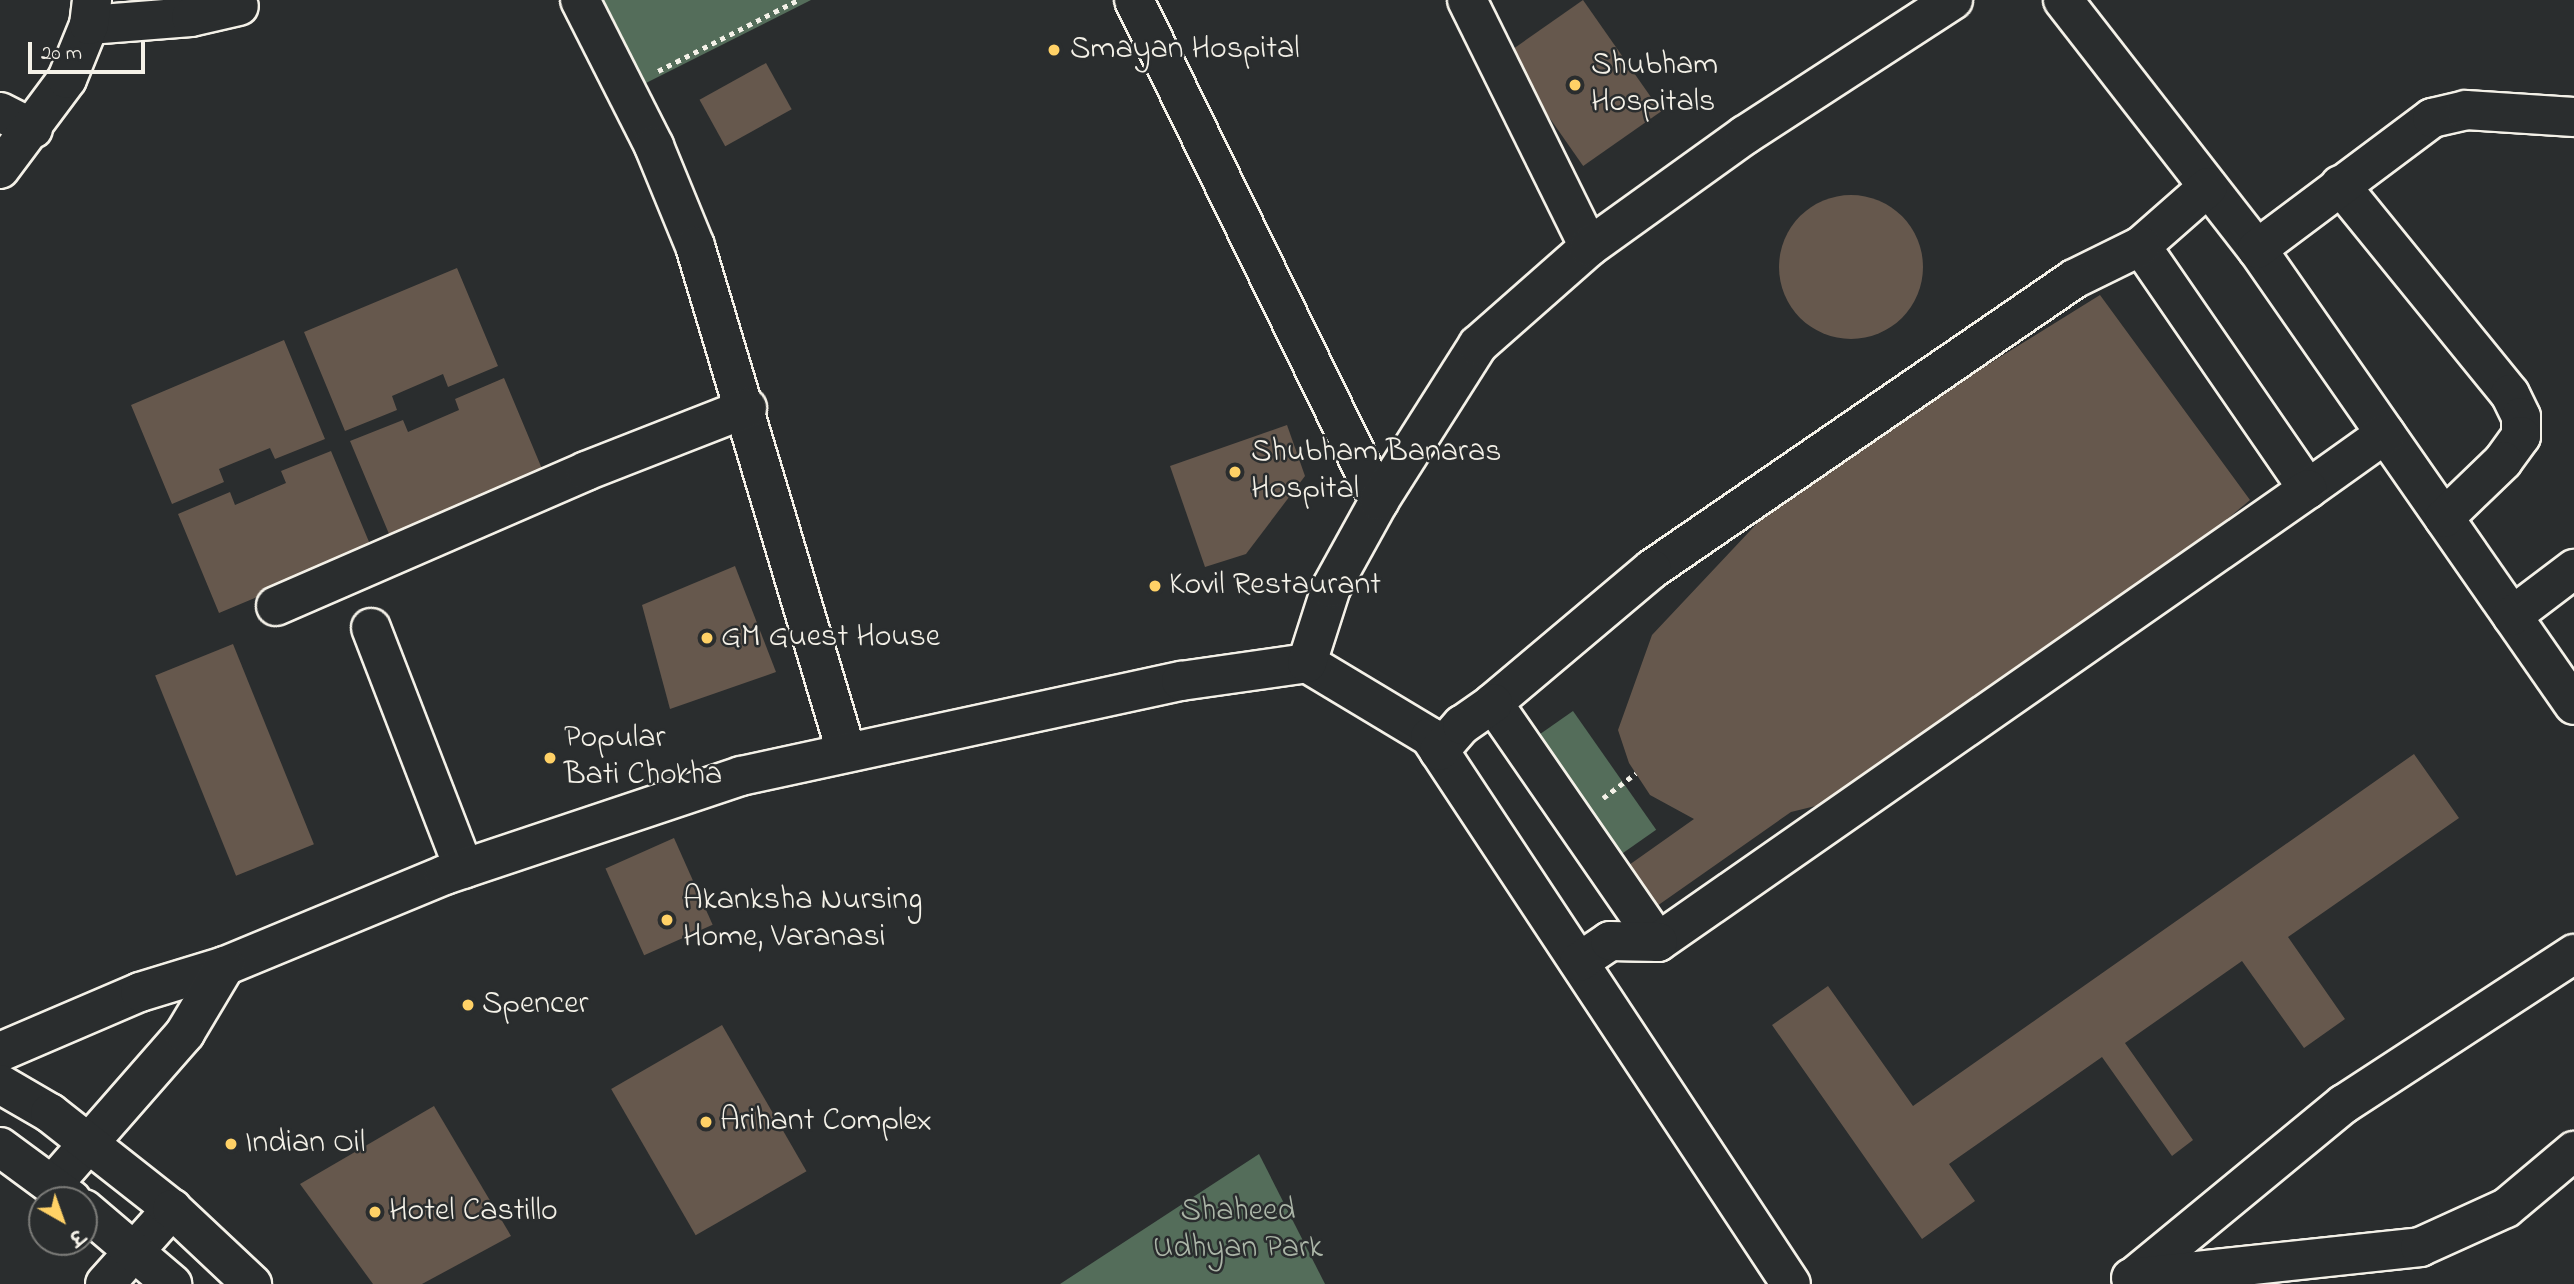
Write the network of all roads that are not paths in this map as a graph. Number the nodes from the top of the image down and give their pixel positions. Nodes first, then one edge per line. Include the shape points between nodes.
1 (580, 0) edge
2 (1134, 0) edge
3 (1467, 0) edge
4 (1953, 0) edge
5 (2063, 0) edge
6 (239, 6) dead end
7 (90, 12) edge
8 (2574, 117) edge
9 (16, 120) edge
10 (0, 169) edge
11 (2340, 185) junction
12 (2208, 187) junction
13 (2141, 246) junction
14 (1589, 247) junction
15 (2257, 249) junction
16 (747, 408) junction
17 (2385, 434) junction
18 (2308, 489) junction
19 (1379, 500) junction
20 (2444, 519) junction
21 (2574, 569) edge
22 (276, 606) dead end
23 (2512, 616) junction
24 (371, 628) dead end
25 (1307, 663) junction
26 (1493, 703) junction
27 (2574, 705) edge
28 (846, 751) junction
29 (1439, 751) junction
30 (464, 869) junction
31 (1658, 942) junction
32 (2574, 954) edge
33 (1579, 962) junction
34 (225, 966) junction
35 (0, 1052) edge
36 (0, 1084) edge
37 (86, 1141) junction
38 (0, 1147) edge
39 (2574, 1151) edge
40 (54, 1186) edge
41 (65, 1186) edge
42 (172, 1209) junction
43 (98, 1220) edge
44 (135, 1250) junction
45 (2127, 1280) edge
46 (105, 1284) edge
47 (172, 1284) edge
48 (252, 1284) edge
49 (1791, 1284) edge

1 - 16 street via 695,246
2 - 19 street
3 - 14 street
4 - 14 street via 1745,135
5 - 12 street
6 - 7 street via 191,17
7 - 9 street via 67,79
8 - 11 street via 2466,110 2432,118
9 - 10 street
11 - 15 street
11 - 20 street via 2510,394 2521,417 2521,436 2503,461
12 - 13 street
12 - 15 street
13 - 18 street
13 - 26 street via 2074,279 1652,569
14 - 19 street via 1478,345
15 - 17 street
16 - 22 street via 586,471
16 - 28 street
17 - 18 street
17 - 20 street
18 - 31 street
19 - 25 street via 1331,588
20 - 23 street
21 - 23 street
23 - 27 street
24 - 30 street
25 - 28 street via 1181,681
25 - 29 street via 1430,737
26 - 29 street via 1462,725
26 - 31 street
28 - 30 street via 741,776
29 - 33 street
30 - 34 street
31 - 33 street via 1610,941
32 - 45 street via 2344,1104
33 - 49 street
34 - 35 street via 140,992
34 - 37 street via 185,1033
36 - 37 street
37 - 41 street
37 - 42 street
38 - 40 street
39 - 45 street via 2506,1208 2420,1248
42 - 44 street
42 - 48 street
43 - 44 street
44 - 46 street
44 - 47 street

